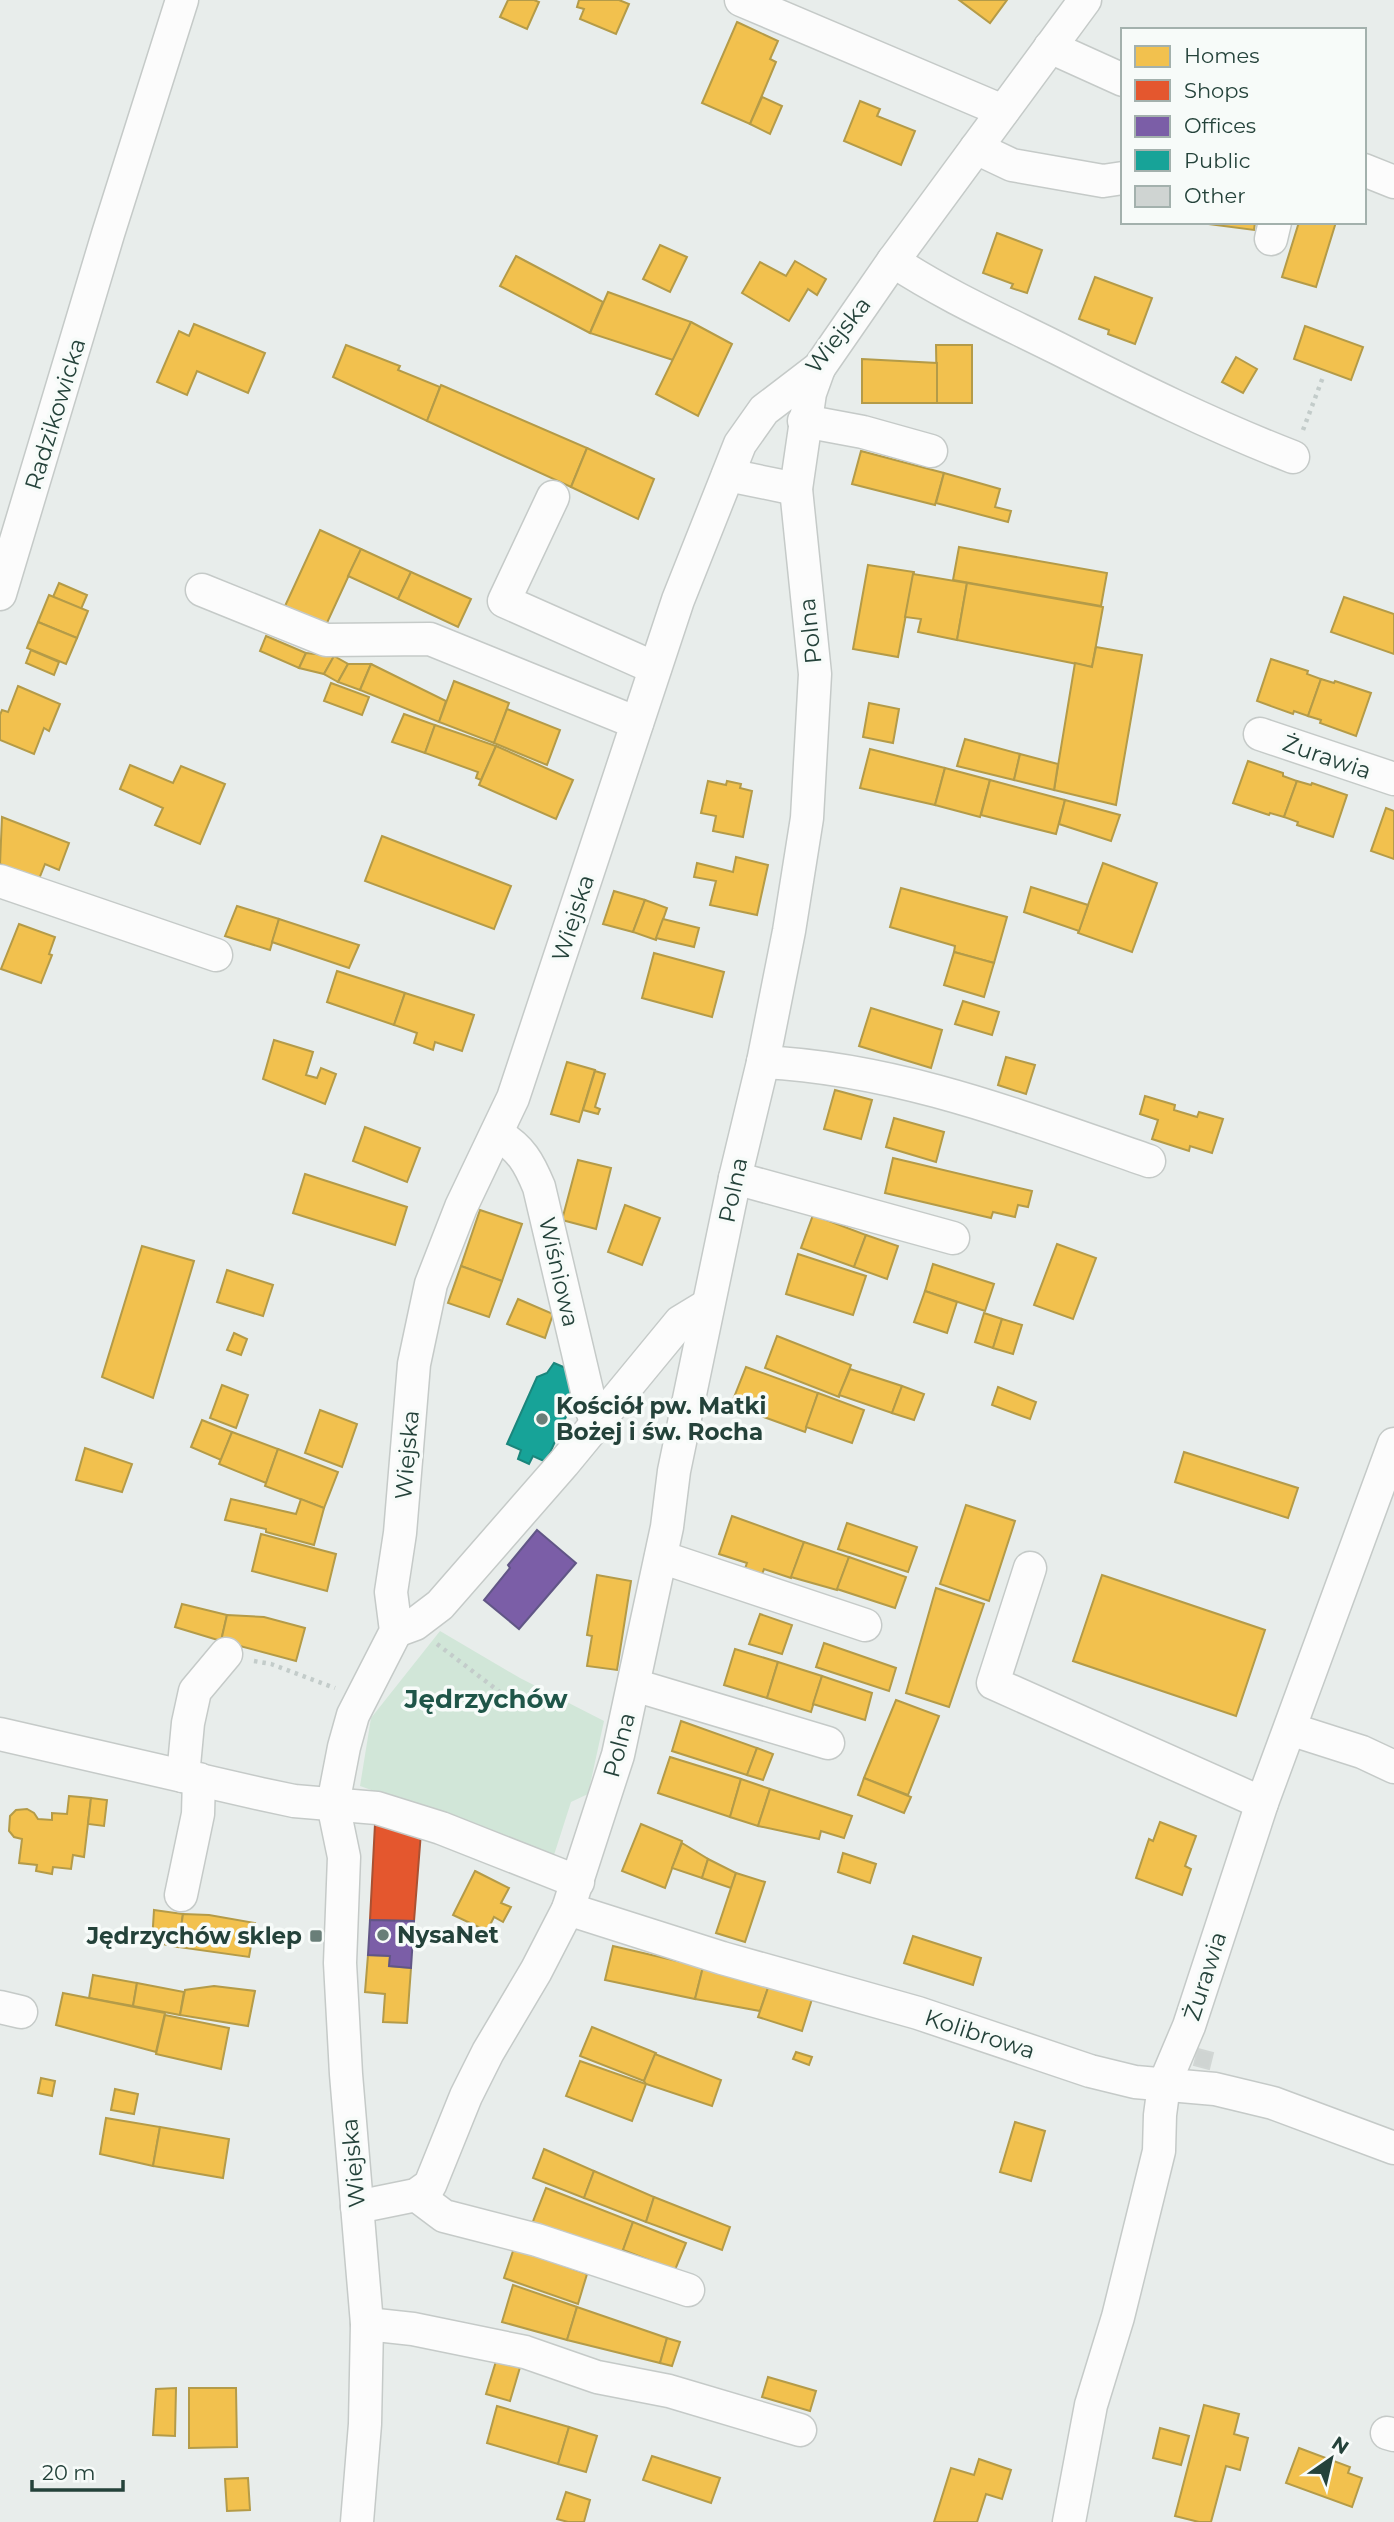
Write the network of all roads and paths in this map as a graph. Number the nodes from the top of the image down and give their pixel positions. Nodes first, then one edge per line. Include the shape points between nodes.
1 (182, 0) edge
2 (741, 0) edge
3 (1085, 0) edge
4 (1050, 47) junction
5 (1121, 79) edge
6 (1003, 111) junction
7 (976, 148) junction
8 (1366, 171) edge
9 (1121, 178) edge
10 (1394, 182) edge
11 (893, 261) junction
12 (818, 368) junction
13 (1323, 377) dead end
14 (804, 421) junction
15 (931, 451) dead end
16 (1293, 457) joint
17 (728, 475) junction
18 (796, 489) junction
19 (553, 497) dead end
20 (202, 590) dead end
21 (0, 594) edge
22 (655, 667) junction
23 (637, 723) junction
24 (1260, 734) dead end
25 (1394, 779) edge
26 (0, 881) edge
27 (216, 955) dead end
28 (763, 1062) junction
29 (498, 1135) junction
30 (1149, 1161) dead end
31 (735, 1178) junction
32 (953, 1238) dead end
33 (708, 1305) junction
34 (597, 1424) junction
35 (1393, 1453) edge
36 (661, 1557) junction
37 (1030, 1568) dead end
38 (865, 1625) dead end
39 (406, 1628) junction
40 (226, 1654) joint
41 (634, 1685) junction
42 (505, 1696) dead end
43 (361, 1698) junction
44 (1290, 1729) junction
45 (0, 1734) edge
46 (828, 1743) dead end
47 (1394, 1766) edge
48 (191, 1777) junction
49 (1262, 1803) junction
50 (333, 1804) junction
51 (181, 1895) dead end
52 (573, 1895) junction
53 (1164, 2085) junction
54 (1394, 2148) edge
55 (416, 2195) junction
56 (358, 2207) junction
57 (688, 2290) dead end
58 (367, 2324) junction
59 (800, 2430) dead end
60 (357, 2522) edge
61 (1069, 2522) edge

1 - 21 street, Radzikowicka
2 - 6 street
3 - 4 street, Wiejska
4 - 5 street
4 - 6 street, Wiejska
6 - 7 street, Wiejska
7 - 9 street via 1012,165 1104,181
7 - 11 street, Wiejska
8 - 10 street
11 - 12 street, Wiejska
11 - 16 street via 931,286 1172,405
12 - 14 street, Polna
12 - 17 street, Wiejska via 764,410 740,444
13 - 16 path
14 - 15 street
14 - 18 street, Polna
17 - 18 street
17 - 22 street, Wiejska
18 - 28 street, Polna via 815,674 811,756 807,818
19 - 22 street via 504,601
20 - 23 street via 326,640 430,639
22 - 23 street, Wiejska
23 - 29 street, Wiejska
24 - 25 street, Żurawia
26 - 27 street
28 - 30 street via 809,1065 915,1084
28 - 31 street, Polna
29 - 34 street, Wiśniowa via 527,1157 539,1187
29 - 39 street, Wiejska via 461,1208 431,1284 414,1364 391,1592
31 - 32 street
31 - 33 street, Polna
33 - 34 street via 680,1322
33 - 36 street, Polna
34 - 39 street via 440,1605
35 - 44 street, Żurawia
36 - 38 street
36 - 41 street, Polna
37 - 49 street via 993,1683
39 - 42 path
39 - 43 street, Wiejska
40 - 43 path via 271,1664
40 - 48 street via 195,1691 188,1724
41 - 46 street
41 - 52 street, Polna via 618,1755
43 - 50 street, Wiejska via 344,1747
44 - 47 street
44 - 49 street, Żurawia
45 - 48 street
48 - 50 street via 294,1801
48 - 51 street via 198,1814
49 - 53 street, Żurawia via 1189,2026
50 - 52 street via 377,1808 442,1828
50 - 56 street, Wiejska via 344,1857 340,1963
52 - 53 street, Kolibrowa via 722,1958 918,2013 1090,2071
52 - 55 street, Polna via 536,1972 466,2096 430,2185
53 - 54 street, Kolibrowa via 1215,2089 1273,2103
53 - 61 street, Żurawia via 1159,2151 1091,2405
55 - 56 street
55 - 57 street via 444,2216 537,2240
56 - 58 street, Wiejska
58 - 59 street via 525,2352 597,2377 669,2391
58 - 60 street, Wiejska

